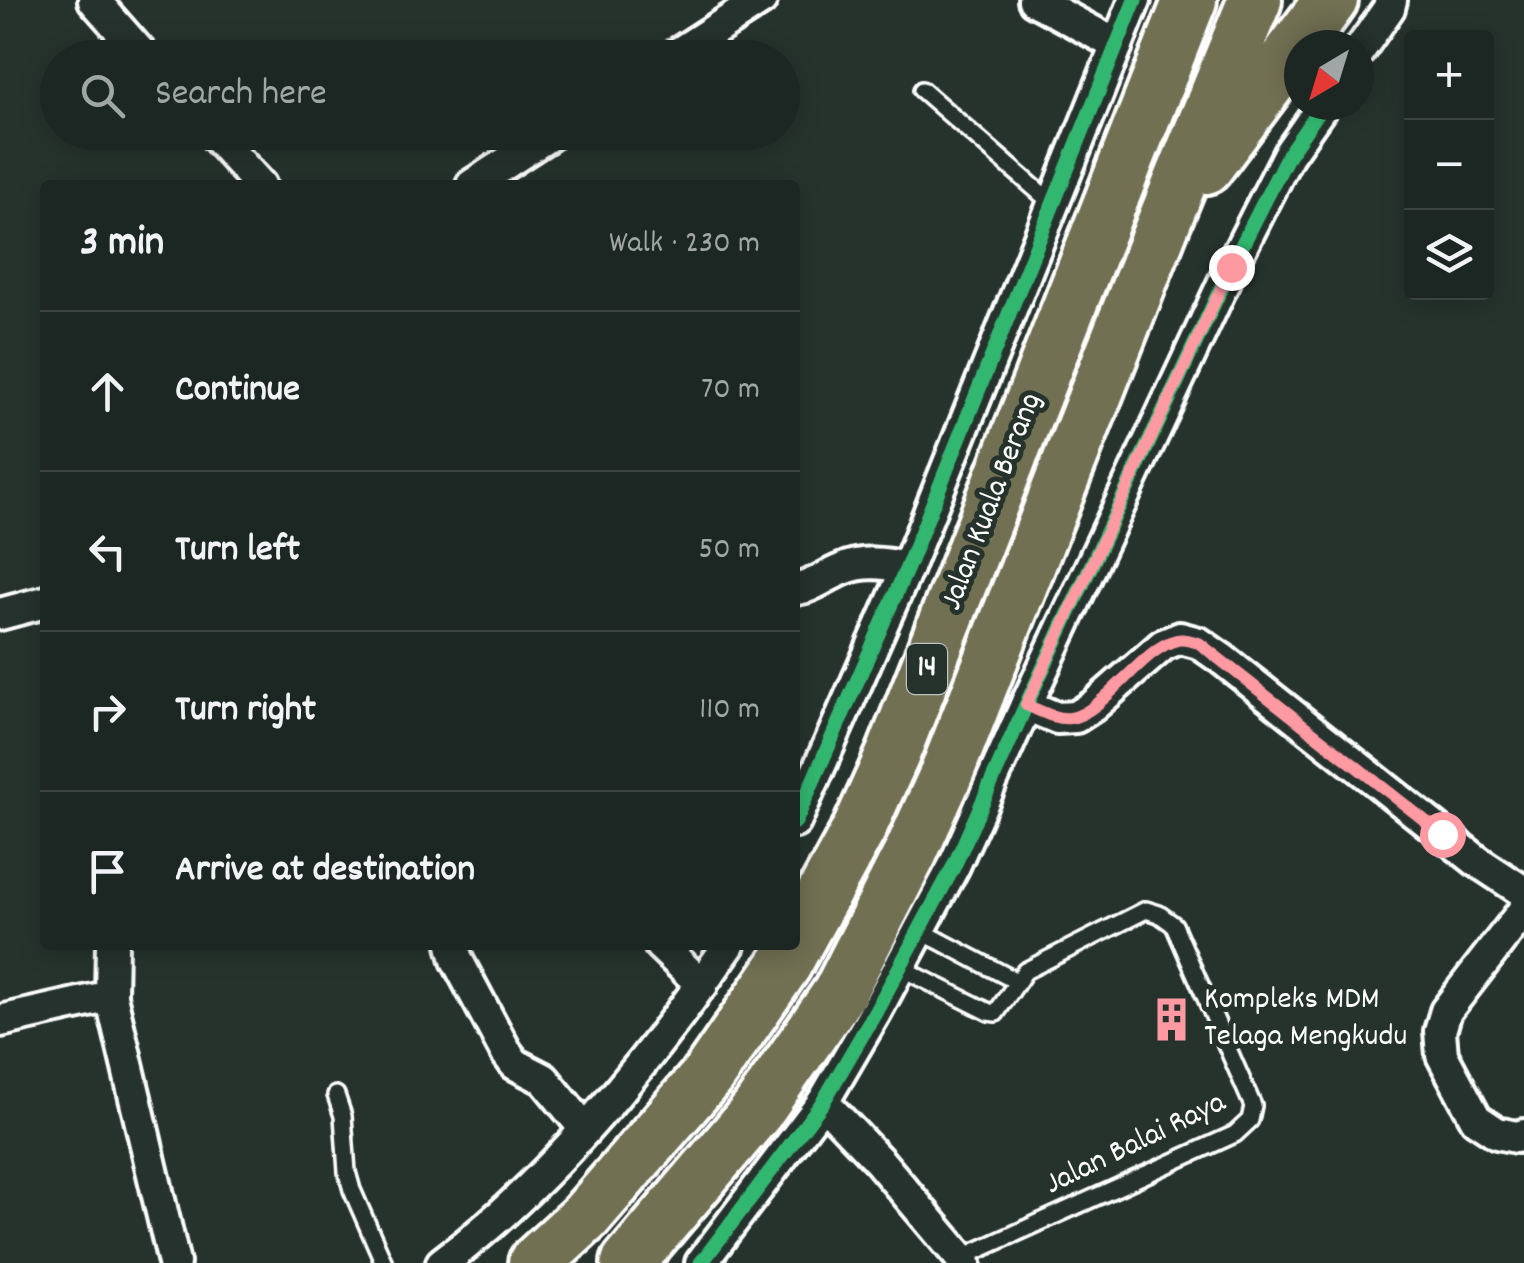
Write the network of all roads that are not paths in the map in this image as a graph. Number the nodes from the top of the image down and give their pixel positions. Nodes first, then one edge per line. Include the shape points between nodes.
1 (94, 0) edge
2 (761, 0) edge
3 (1034, 0) edge
4 (1135, 0) edge
5 (1190, 0) edge
6 (1255, 0) edge
7 (1391, 0) edge
8 (1347, 22) edge
9 (129, 40) edge
10 (699, 40) edge
11 (1117, 44) junction
12 (922, 90) dead end
13 (1312, 120) edge
14 (228, 150) edge
15 (530, 150) edge
16 (255, 180) edge
17 (489, 180) edge
18 (1053, 204) junction
19 (1162, 224) junction
20 (907, 568) junction
21 (800, 589) edge
22 (40, 603) edge
23 (0, 614) edge
24 (1026, 705) junction
25 (965, 786) junction
26 (800, 811) edge
27 (1524, 892) edge
28 (1524, 910) edge
29 (919, 930) junction
30 (800, 936) edge
31 (112, 950) edge
32 (455, 950) edge
33 (665, 950) edge
34 (726, 950) edge
35 (793, 950) edge
36 (900, 967) junction
37 (1016, 981) junction
38 (702, 984) junction
39 (111, 996) junction
40 (0, 1021) edge
41 (336, 1095) dead end
42 (823, 1102) junction
43 (585, 1128) junction
44 (1524, 1135) edge
45 (963, 1260) edge
46 (174, 1263) edge
47 (384, 1263) edge
48 (442, 1263) edge
49 (534, 1263) edge
50 (628, 1263) edge
51 (701, 1263) edge

1 - 9 street
2 - 10 street
3 - 11 street
4 - 11 street
5 - 30 highway, Jalan Kuala Berang / 14 via 893,754
6 - 19 highway, Jalan Kuala Berang / 14
7 - 8 street
8 - 19 highway
11 - 18 street
12 - 18 lane
13 - 24 street via 1264,198
14 - 16 street
15 - 17 street
18 - 20 street
19 - 25 highway, Jalan Kuala Berang / 14
20 - 21 street via 863,563
20 - 26 street
22 - 23 street
24 - 25 street
24 - 27 street via 1057,718 1076,717 1163,645 1180,638 1199,643
25 - 29 street via 954,866
25 - 50 highway, Jalan Kuala Berang / 14 via 910,854 839,993 757,1112
28 - 44 street via 1446,1010 1440,1032 1442,1055 1476,1119 1497,1133
29 - 36 street
29 - 37 lane
31 - 39 street
32 - 43 street via 506,1052 544,1079
33 - 38 street
34 - 38 street
35 - 49 highway, Jalan Kuala Berang / 14 via 709,1074 585,1217
36 - 37 lane via 996,1013
36 - 42 street
37 - 45 lane, Jalan Balai Raya via 1133,916 1159,914 1174,925 1253,1106 1250,1120 1235,1134
38 - 43 street
39 - 40 street
39 - 46 street
41 - 47 lane via 352,1190
42 - 45 street
42 - 51 street
43 - 48 street via 533,1187

